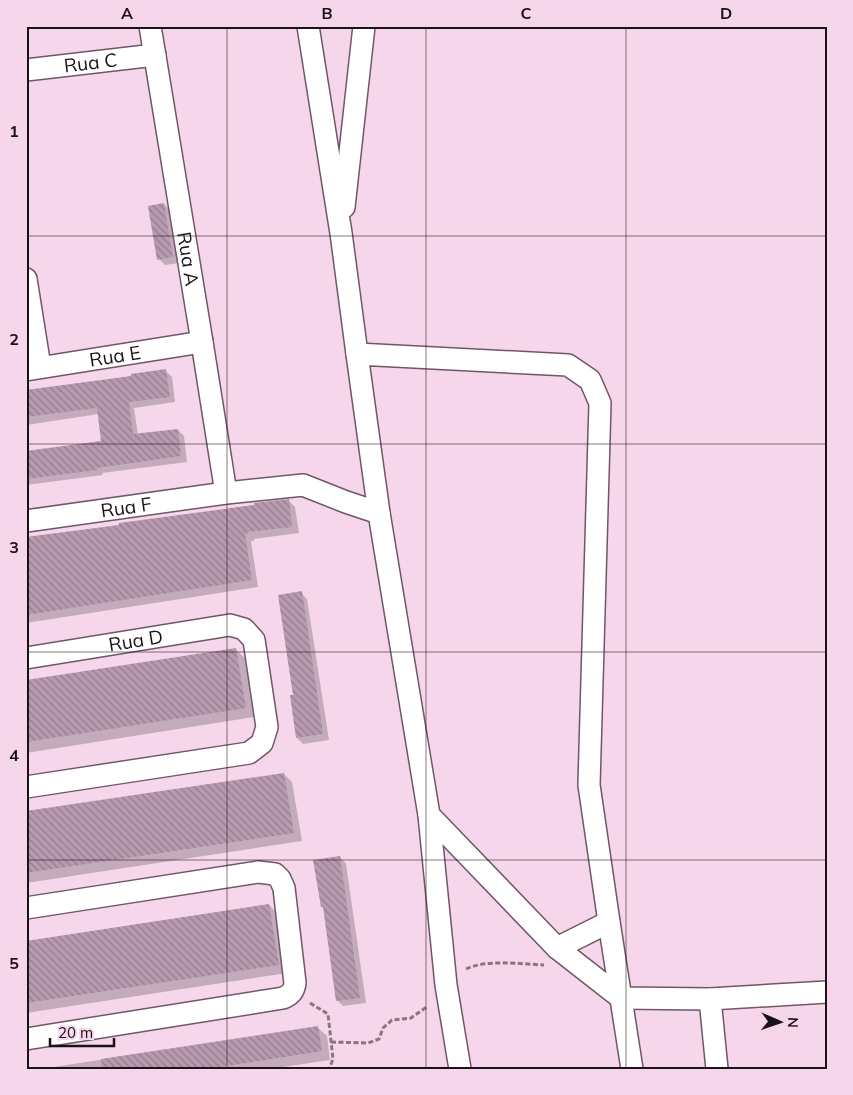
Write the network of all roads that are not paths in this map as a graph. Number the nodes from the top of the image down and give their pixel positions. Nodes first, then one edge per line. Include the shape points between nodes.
1 (150, 26) edge
2 (308, 26) edge
3 (364, 26) edge
4 (155, 55) junction
5 (26, 70) edge
6 (341, 234) junction
7 (26, 279) edge
8 (202, 342) junction
9 (357, 354) junction
10 (33, 368) edge
11 (226, 493) junction
12 (379, 513) junction
13 (26, 520) edge
14 (26, 658) edge
15 (26, 787) edge
16 (429, 815) junction
17 (26, 908) edge
18 (609, 922) junction
19 (557, 948) junction
20 (827, 992) edge
21 (621, 998) junction
22 (710, 999) junction
23 (26, 1039) edge
24 (460, 1069) edge
25 (632, 1069) edge
26 (718, 1069) edge

1 - 4 street, Rua A
2 - 6 street
3 - 6 street
4 - 5 street, Rua C
4 - 8 street, Rua A
6 - 9 street
7 - 10 street
8 - 10 street, Rua E
8 - 11 street, Rua A
9 - 12 street
9 - 18 street via 568,365 590,380 600,403 589,785
11 - 12 street, Rua F via 303,485
11 - 13 street, Rua F
12 - 16 street
14 - 15 street, Rua D via 230,625 244,629 254,640 267,727 262,743 248,753
16 - 19 street
16 - 24 street via 446,984
17 - 23 street via 258,872 275,874 284,888 294,983 292,992 283,998
18 - 19 street
18 - 21 street
19 - 21 street
20 - 22 street
21 - 22 street
21 - 25 street
22 - 26 street

